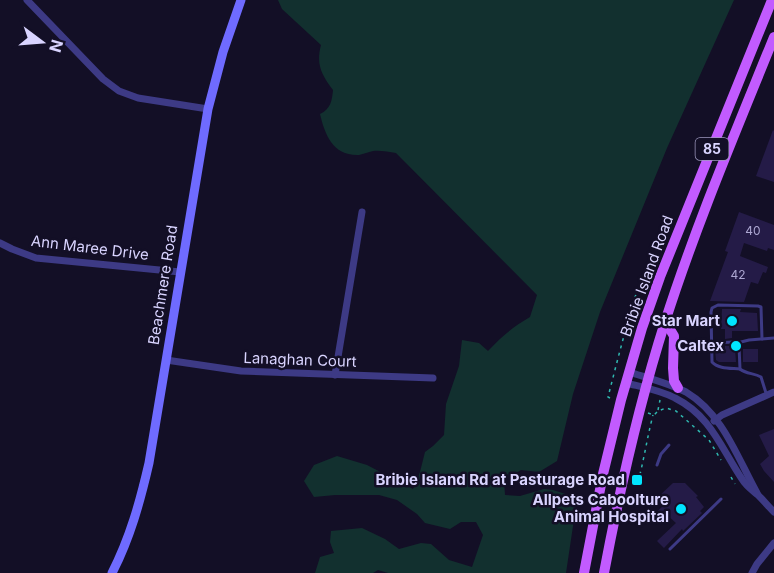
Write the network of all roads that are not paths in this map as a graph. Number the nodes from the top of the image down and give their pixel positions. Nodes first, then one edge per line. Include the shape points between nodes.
1 (27, 0) edge
2 (241, 0) edge
3 (772, 0) edge
4 (774, 37) edge
5 (208, 109) junction
6 (362, 212) dead end
7 (0, 243) edge
8 (180, 272) junction
9 (665, 321) junction
10 (774, 338) edge
11 (762, 339) junction
12 (711, 343) junction
13 (740, 346) junction
14 (166, 360) junction
15 (740, 369) junction
16 (335, 375) junction
17 (433, 378) dead end
18 (627, 378) junction
19 (646, 383) junction
20 (678, 388) junction
21 (770, 394) edge
22 (717, 419) junction
23 (709, 425) junction
24 (669, 446) dead end
25 (657, 465) dead end
26 (758, 495) junction
27 (721, 498) dead end
28 (774, 512) edge
29 (774, 543) edge
30 (670, 549) dead end
31 (112, 573) edge
32 (584, 573) edge
33 (604, 573) edge
34 (752, 573) edge

1 - 5 street via 119,91 138,98
2 - 5 main road, Beachmere Road
3 - 18 main road, Bribie Island Road / 85 via 660,277
4 - 9 main road, Bribie Island Road / 85
5 - 8 main road, Beachmere Road
6 - 16 street
7 - 8 street, Ann Maree Drive via 36,258
8 - 14 main road, Beachmere Road
9 - 19 main road, Bribie Island Road / 85
9 - 20 main road via 674,336 673,368
10 - 11 lane
11 - 12 lane via 761,307 718,305 711,312
11 - 13 lane via 741,342
12 - 13 lane via 734,342
12 - 15 lane via 714,365
13 - 15 lane
14 - 16 street, Lanaghan Court via 241,372
14 - 31 main road, Beachmere Road via 141,498 129,538
15 - 21 lane via 761,377
16 - 17 street, Lanaghan Court
18 - 19 street
18 - 32 main road, Bribie Island Road / 85
19 - 20 street
19 - 23 street via 681,401
19 - 33 main road, Bribie Island Road / 85
20 - 22 street
21 - 22 street
22 - 23 street
22 - 26 street
23 - 26 street via 743,481
24 - 25 lane
26 - 28 street
27 - 30 lane
29 - 34 street

